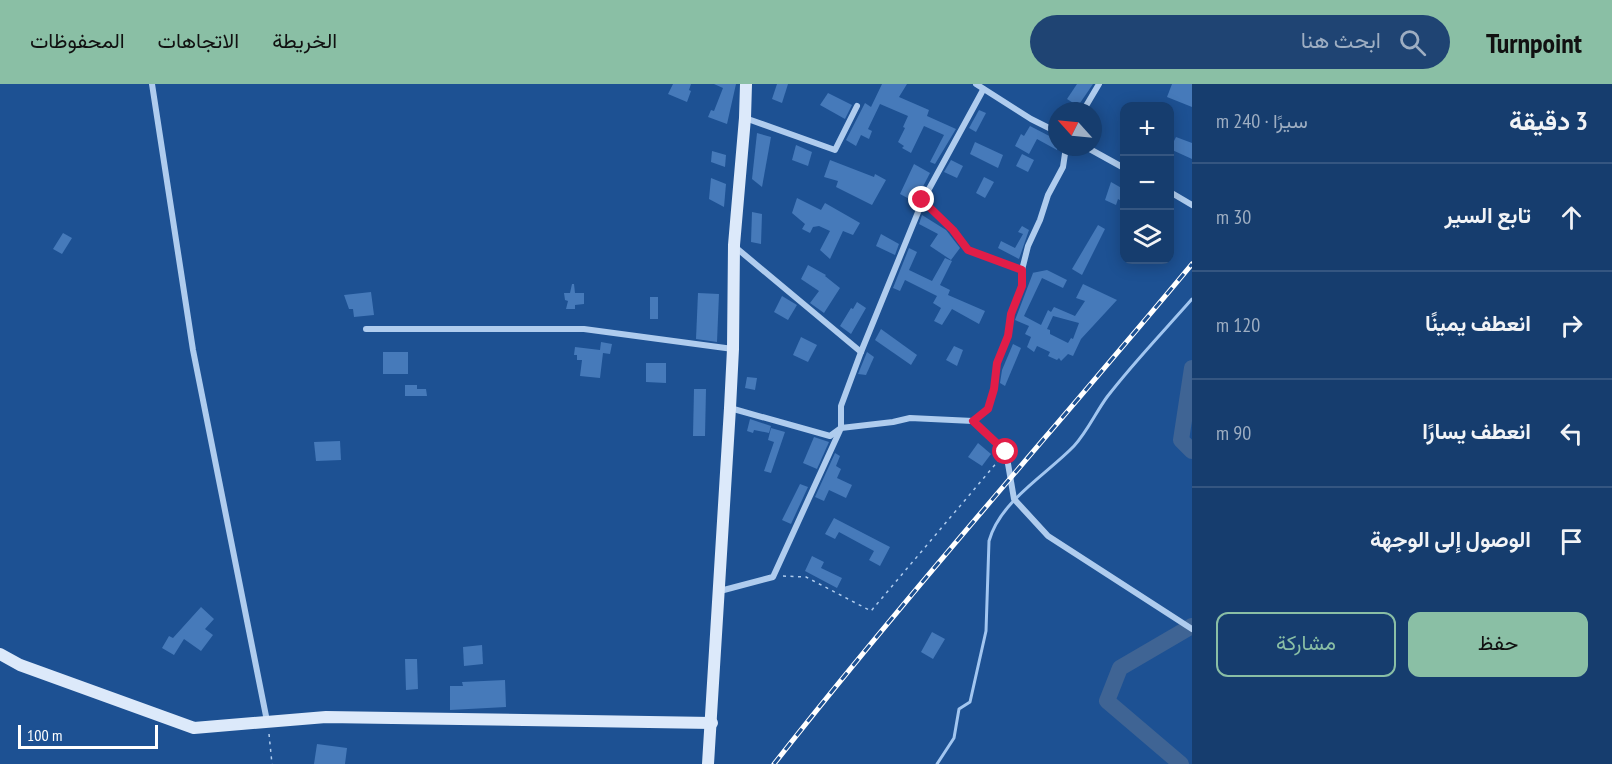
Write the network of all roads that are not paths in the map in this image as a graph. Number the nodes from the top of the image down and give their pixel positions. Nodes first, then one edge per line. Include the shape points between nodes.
1 (152, 84) edge
2 (746, 84) edge
3 (976, 84) edge
4 (1099, 84) edge
5 (983, 90) junction
6 (1088, 102) edge
7 (857, 106) dead end
8 (745, 118) junction
9 (1048, 128) edge
10 (1065, 156) edge
11 (1102, 156) edge
12 (1120, 165) edge
13 (1174, 194) edge
14 (922, 200) junction
15 (1192, 205) edge
16 (734, 245) junction
17 (1022, 270) junction
18 (366, 328) dead end
19 (733, 349) junction
20 (861, 352) junction
21 (730, 408) junction
22 (973, 421) junction
23 (841, 428) junction
24 (720, 591) junction
25 (1192, 629) edge
26 (0, 654) edge
27 (267, 721) junction
28 (712, 723) junction
29 (708, 764) edge

1 - 27 street via 193,350
2 - 8 street
3 - 5 street
4 - 6 street
5 - 9 street
5 - 14 street
7 - 8 street via 835,150
8 - 16 street
10 - 17 street
11 - 12 street
13 - 15 street
14 - 17 street via 968,250
14 - 20 street
16 - 19 street
16 - 20 street
17 - 22 street via 1022,286 997,363 988,409
18 - 19 street via 584,329
19 - 21 street
20 - 23 street via 842,406
21 - 23 street via 830,436
21 - 24 street
22 - 23 street via 910,418
22 - 25 street via 1006,452 1016,502 1048,536
23 - 24 street via 773,578
24 - 28 street
26 - 27 street via 20,665 194,728
27 - 28 street via 326,717
28 - 29 street

